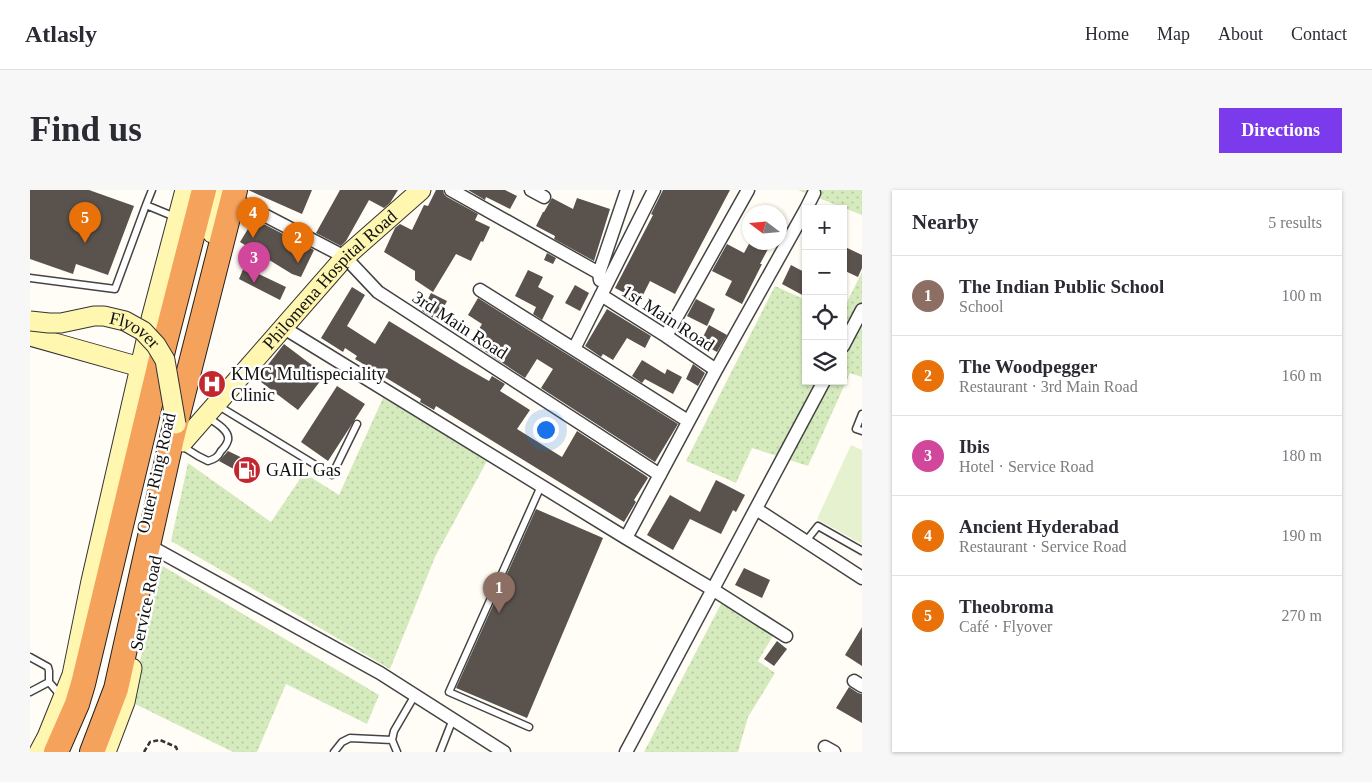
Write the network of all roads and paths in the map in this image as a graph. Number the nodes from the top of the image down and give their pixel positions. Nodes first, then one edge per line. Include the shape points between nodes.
1 (152, 190) edge
2 (421, 190) edge
3 (451, 190) edge
4 (531, 190) edge
5 (627, 190) edge
6 (654, 190) edge
7 (748, 190) edge
8 (199, 192) edge
9 (814, 193) dead end
10 (241, 195) edge
11 (544, 197) dead end
12 (146, 205) junction
13 (808, 205) edge
14 (802, 216) edge
15 (178, 218) junction
16 (345, 257) junction
17 (599, 273) junction
18 (30, 278) edge
19 (480, 290) dead end
20 (601, 295) junction
21 (862, 310) edge
22 (30, 312) edge
23 (150, 319) junction
24 (30, 321) edge
25 (284, 328) junction
26 (30, 336) edge
27 (666, 336) junction
28 (846, 340) edge
29 (574, 349) junction
30 (140, 367) junction
31 (716, 370) junction
32 (822, 385) edge
33 (211, 410) junction
34 (862, 414) edge
35 (688, 421) junction
36 (357, 424) dead end
37 (862, 431) edge
38 (180, 437) junction
39 (660, 475) junction
40 (541, 486) junction
41 (756, 509) junction
42 (626, 538) junction
43 (806, 541) junction
44 (157, 550) junction
45 (862, 551) edge
46 (862, 578) edge
47 (712, 589) junction
48 (786, 636) dead end
49 (30, 657) edge
50 (49, 682) junction
51 (30, 692) edge
52 (415, 695) junction
53 (68, 711) junction
54 (453, 719) junction
55 (529, 727) dead end
56 (392, 740) junction
57 (39, 752) edge
58 (56, 752) edge
59 (80, 752) edge
60 (92, 752) edge
61 (106, 752) edge
62 (144, 752) edge
63 (178, 752) edge
64 (334, 752) edge
65 (397, 752) edge
66 (440, 752) edge
67 (504, 752) edge
68 (626, 752) edge

1 - 12 lane
2 - 16 street, Philomena Hospital Road
3 - 17 street
4 - 11 street
5 - 17 street
6 - 20 street
7 - 27 street
8 - 15 street
8 - 53 highway, Outer Ring Road via 84,684
8 - 59 street, Outer Ring Road via 114,655 96,718
9 - 13 street
10 - 16 street, 3rd Main Road
10 - 38 highway
12 - 15 lane
12 - 18 lane via 115,289
14 - 31 street
15 - 23 street
16 - 25 street, Philomena Hospital Road
16 - 39 street, 3rd Main Road via 378,292
17 - 20 street
19 - 29 street
20 - 27 street, 1st Main Road
20 - 29 street
21 - 28 street
22 - 23 street
23 - 30 street
24 - 38 street, Flyover, bridge via 60,323 104,316 125,321 143,331 165,360
25 - 33 street, Philomena Hospital Road
25 - 40 street
26 - 30 street
27 - 31 street, 1st Main Road
29 - 35 street
30 - 53 street via 91,581
31 - 35 street
32 - 41 street
33 - 36 lane via 332,475
33 - 38 street, Philomena Hospital Road
33 - 38 lane via 228,434 227,444 217,457 208,461 198,456
34 - 37 lane via 856,429
35 - 39 street
38 - 44 street, Service Road
38 - 60 highway via 116,689
39 - 42 street
40 - 42 street
40 - 55 lane via 449,692
41 - 43 street
41 - 47 street
42 - 47 street
43 - 45 lane via 818,526
43 - 46 street
44 - 52 street
44 - 61 street, Service Road via 126,702
47 - 48 street
47 - 68 street
49 - 50 lane via 48,667
50 - 51 lane
50 - 53 lane
52 - 54 street
52 - 56 lane
53 - 57 street
53 - 58 highway, Outer Ring Road
54 - 66 lane
54 - 67 street
56 - 64 lane via 350,738
56 - 65 lane
62 - 63 path via 150,742 160,740 176,747

